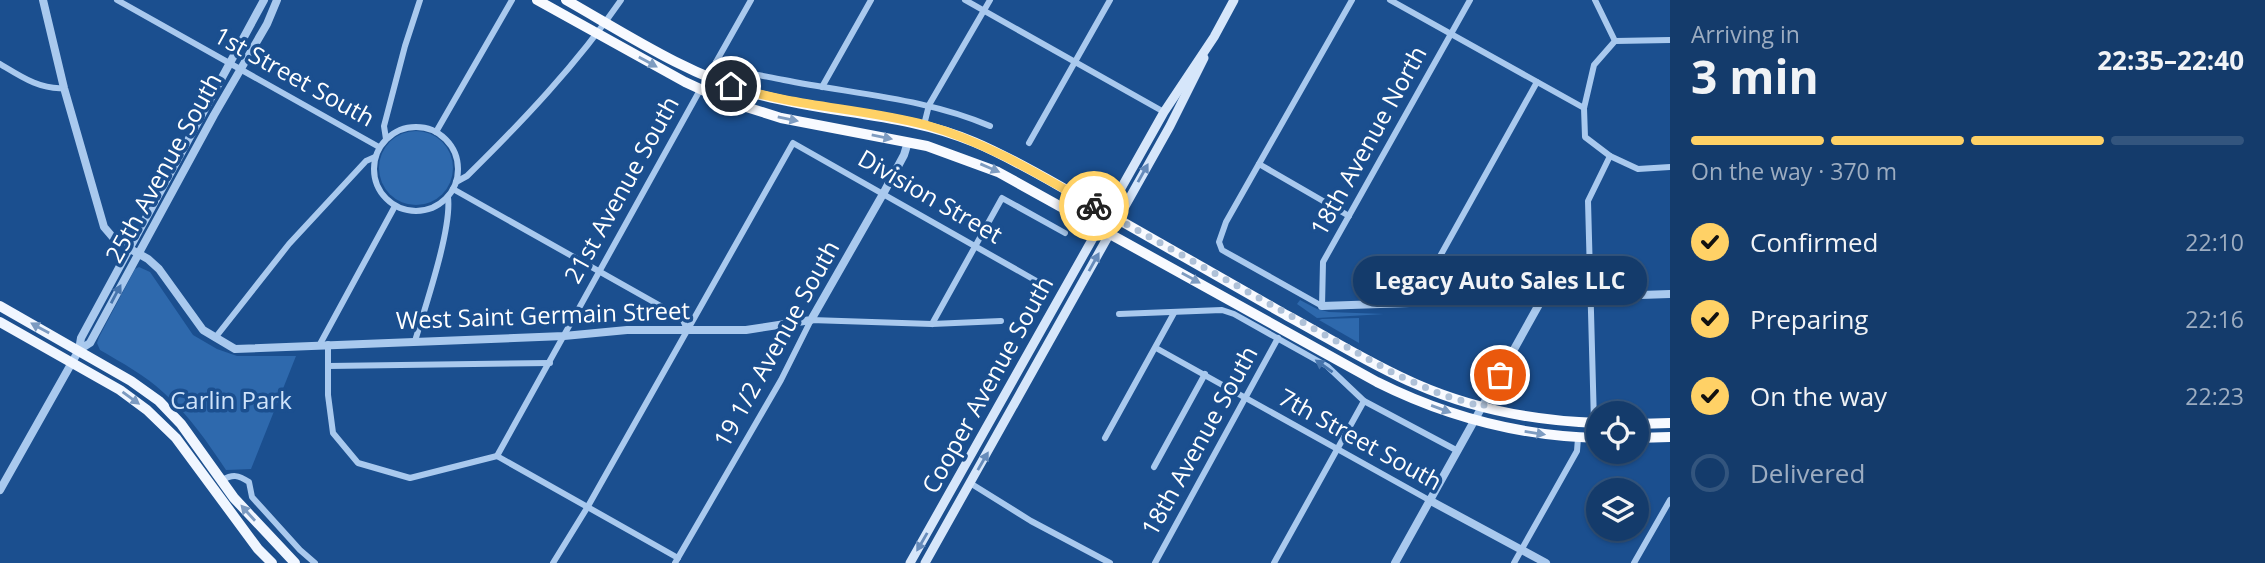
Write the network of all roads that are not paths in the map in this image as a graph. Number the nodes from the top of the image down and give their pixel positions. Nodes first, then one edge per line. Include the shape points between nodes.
1 (43, 0) edge
2 (117, 0) edge
3 (264, 0) edge
4 (277, 0) edge
5 (420, 0) edge
6 (512, 0) edge
7 (537, 0) edge
8 (566, 0) edge
9 (621, 0) edge
10 (751, 0) edge
11 (871, 0) edge
12 (965, 0) edge
13 (990, 0) edge
14 (1110, 0) edge
15 (1234, 0) edge
16 (1352, 0) edge
17 (1390, 0) edge
18 (1470, 0) edge
19 (1595, 0) edge
20 (984, 11) junction
21 (606, 22) junction
22 (1451, 33) junction
23 (597, 34) junction
24 (1214, 37) junction
25 (1670, 40) edge
26 (1615, 41) junction
27 (716, 62) junction
28 (1075, 62) junction
29 (231, 64) junction
30 (0, 65) edge
31 (241, 69) junction
32 (707, 78) junction
33 (1536, 82) junction
34 (822, 87) junction
35 (64, 88) junction
36 (701, 90) junction
37 (929, 105) junction
38 (1584, 108) junction
39 (1164, 112) junction
40 (924, 125) junction
41 (990, 126) dead end
42 (436, 132) junction
43 (386, 139) junction
44 (908, 142) junction
45 (1029, 143) dead end
46 (380, 147) junction
47 (1610, 156) junction
48 (375, 157) junction
49 (1259, 164) junction
50 (1670, 167) edge
51 (456, 182) junction
52 (453, 189) junction
53 (883, 194) junction
54 (448, 197) junction
55 (395, 206) junction
56 (1107, 213) junction
57 (1349, 216) junction
58 (1118, 220) junction
59 (1099, 226) junction
60 (1065, 233) dead end
61 (1110, 233) junction
62 (975, 246) junction
63 (128, 247) junction
64 (138, 253) junction
65 (598, 271) junction
66 (1047, 287) dead end
67 (1670, 294) edge
68 (1590, 297) junction
69 (1542, 299) junction
70 (1414, 303) junction
71 (0, 306) edge
72 (1322, 306) junction
73 (1174, 313) junction
74 (1119, 314) dead end
75 (811, 320) junction
76 (1002, 321) dead end
77 (0, 322) edge
78 (932, 324) junction
79 (687, 329) junction
80 (564, 336) junction
81 (215, 338) junction
82 (1278, 338) junction
83 (415, 341) junction
84 (324, 344) junction
85 (1156, 348) junction
86 (79, 350) junction
87 (72, 363) junction
88 (550, 363) junction
89 (328, 366) junction
90 (1204, 375) junction
91 (1247, 399) junction
92 (1364, 401) junction
93 (1595, 401) edge
94 (1483, 407) junction
95 (1474, 421) junction
96 (1586, 422) edge
97 (1670, 423) edge
98 (1649, 424) edge
99 (1670, 437) edge
100 (1105, 438) dead end
101 (1578, 438) junction
102 (1586, 438) edge
103 (1649, 438) edge
104 (1337, 449) junction
105 (1457, 450) junction
106 (497, 456) junction
107 (1154, 467) dead end
108 (222, 481) junction
109 (970, 483) junction
110 (0, 490) edge
111 (1429, 500) junction
112 (1670, 500) edge
113 (587, 508) junction
114 (1521, 549) junction
115 (676, 561) edge
116 (272, 563) edge
117 (295, 563) edge
118 (315, 563) edge
119 (553, 563) edge
120 (909, 563) edge
121 (925, 563) edge
122 (1110, 563) edge
123 (1155, 563) edge
124 (1274, 563) edge
125 (1395, 563) edge
126 (1514, 563) edge
127 (1546, 563) edge
128 (1634, 563) edge

1 - 35 street, West Saint Germain Street
2 - 29 street, 1st Street South
3 - 29 street, 25th Avenue South
4 - 31 street, 25th Avenue South
5 - 43 street via 384,127
6 - 42 street
7 - 23 highway
8 - 21 highway
9 - 21 street
10 - 27 street
11 - 34 street
12 - 20 street
13 - 20 street
14 - 28 street
15 - 24 main road
16 - 49 street
17 - 22 street
18 - 22 street, 18th Avenue North
19 - 26 street
20 - 28 street
20 - 37 street
21 - 23 street
21 - 32 highway
22 - 33 street
22 - 57 street, 18th Avenue North
23 -> 36 highway
23 - 51 street via 525,117
24 - 39 main road, Cooper Avenue South
58 -> 24 main road
25 - 26 street
26 - 38 street via 1594,65
27 - 32 street
27 - 34 street via 734,70
28 - 39 street
28 - 45 street
29 - 31 street, 1st Street South
29 - 63 street, 25th Avenue South
30 - 35 street via 35,84
31 - 46 street, 1st Street South
31 - 64 street, 25th Avenue South
32 - 40 highway via 786,101
33 - 38 street
33 - 70 street
34 - 37 street
35 - 63 street, West Saint Germain Street via 104,227
36 -> 44 highway via 781,118
36 - 65 street, 21st Avenue South
37 - 40 street
37 - 41 street
38 - 47 street via 1585,137
39 - 56 main road, Cooper Avenue South
40 - 56 highway via 995,152
42 - 43 street via 410,127
42 - 51 street via 455,154
43 - 46 street
44 - 53 street, 19 1/2 Avenue South
44 -> 59 highway via 998,172
46 - 48 street
47 - 50 street via 1639,169
47 - 68 street via 1588,201
48 - 55 street via 376,185
48 - 81 street via 366,161 289,244
49 - 57 street
49 - 72 street via 1220,233 1222,250
51 - 52 street
52 - 54 street
52 - 65 street
53 - 62 street, Division Street
53 - 75 street, 19 1/2 Avenue South
53 - 79 street, Division Street via 793,143
54 - 55 street via 424,211
54 - 83 street via 450,208
55 - 84 street
56 - 58 highway
56 - 59 main road, Cooper Avenue South
57 - 72 street, 18th Avenue North via 1323,262
58 - 61 main road
58 - 94 highway via 1397,375
59 - 61 highway
59 -> 120 main road, Cooper Avenue South
60 - 62 street via 1002,198
61 -> 95 highway via 1377,382
109 -> 61 main road
62 - 66 street, Division Street
62 - 78 street
63 - 64 street, West Saint Germain Street
63 - 86 street, 25th Avenue South
64 - 81 street, West Saint Germain Street via 159,269 195,320
86 -> 64 street, 25th Avenue South via 89,343
65 - 79 street via 682,318
65 - 80 street, 21st Avenue South
67 - 68 street
68 - 69 street
68 - 93 street
69 - 70 street
69 - 94 street
70 - 72 street
86 -> 71 main road
73 - 74 street
73 - 82 street via 1222,310
73 - 85 street
75 - 78 street, West Saint Germain Street
75 - 79 street, West Saint Germain Street via 746,330
75 - 115 street, 19 1/2 Avenue South
76 - 78 street, West Saint Germain Street
77 - 87 main road
79 - 80 street, West Saint Germain Street
79 - 113 street
80 - 83 street, West Saint Germain Street
80 - 88 street, 21st Avenue South
81 - 84 street, West Saint Germain Street via 235,349
82 - 91 street, 18th Avenue South
92 -> 82 street via 1327,366
83 - 84 street, West Saint Germain Street
84 - 89 street
85 - 90 street, 7th Street South
85 - 100 street
86 - 87 street, 25th Avenue South
86 - 108 main road via 159,401
87 - 110 street, 25th Avenue South
87 -> 116 main road via 138,403 176,439
88 - 89 street, West Saint Germain Street
88 - 106 street, 21st Avenue South
89 - 106 street via 333,433 358,463 410,478
90 - 91 street, 7th Street South
90 - 107 street
91 - 104 street, 7th Street South
91 - 123 street, 18th Avenue South
92 - 104 street
92 - 105 street
94 - 95 street
94 - 96 highway
95 -> 101 highway
95 - 105 street
97 - 98 highway
99 - 103 highway
101 - 102 highway
101 - 114 street via 1577,451
104 - 111 street, 7th Street South
104 - 124 street
105 - 111 street
106 - 113 street
117 -> 108 main road
108 - 118 street via 240,475 249,482 252,497
109 - 121 main road
109 - 122 street
111 - 114 street, 7th Street South
111 - 125 street
112 - 128 street
113 - 115 street
113 - 119 street
114 - 126 street
114 - 127 street, 7th Street South

